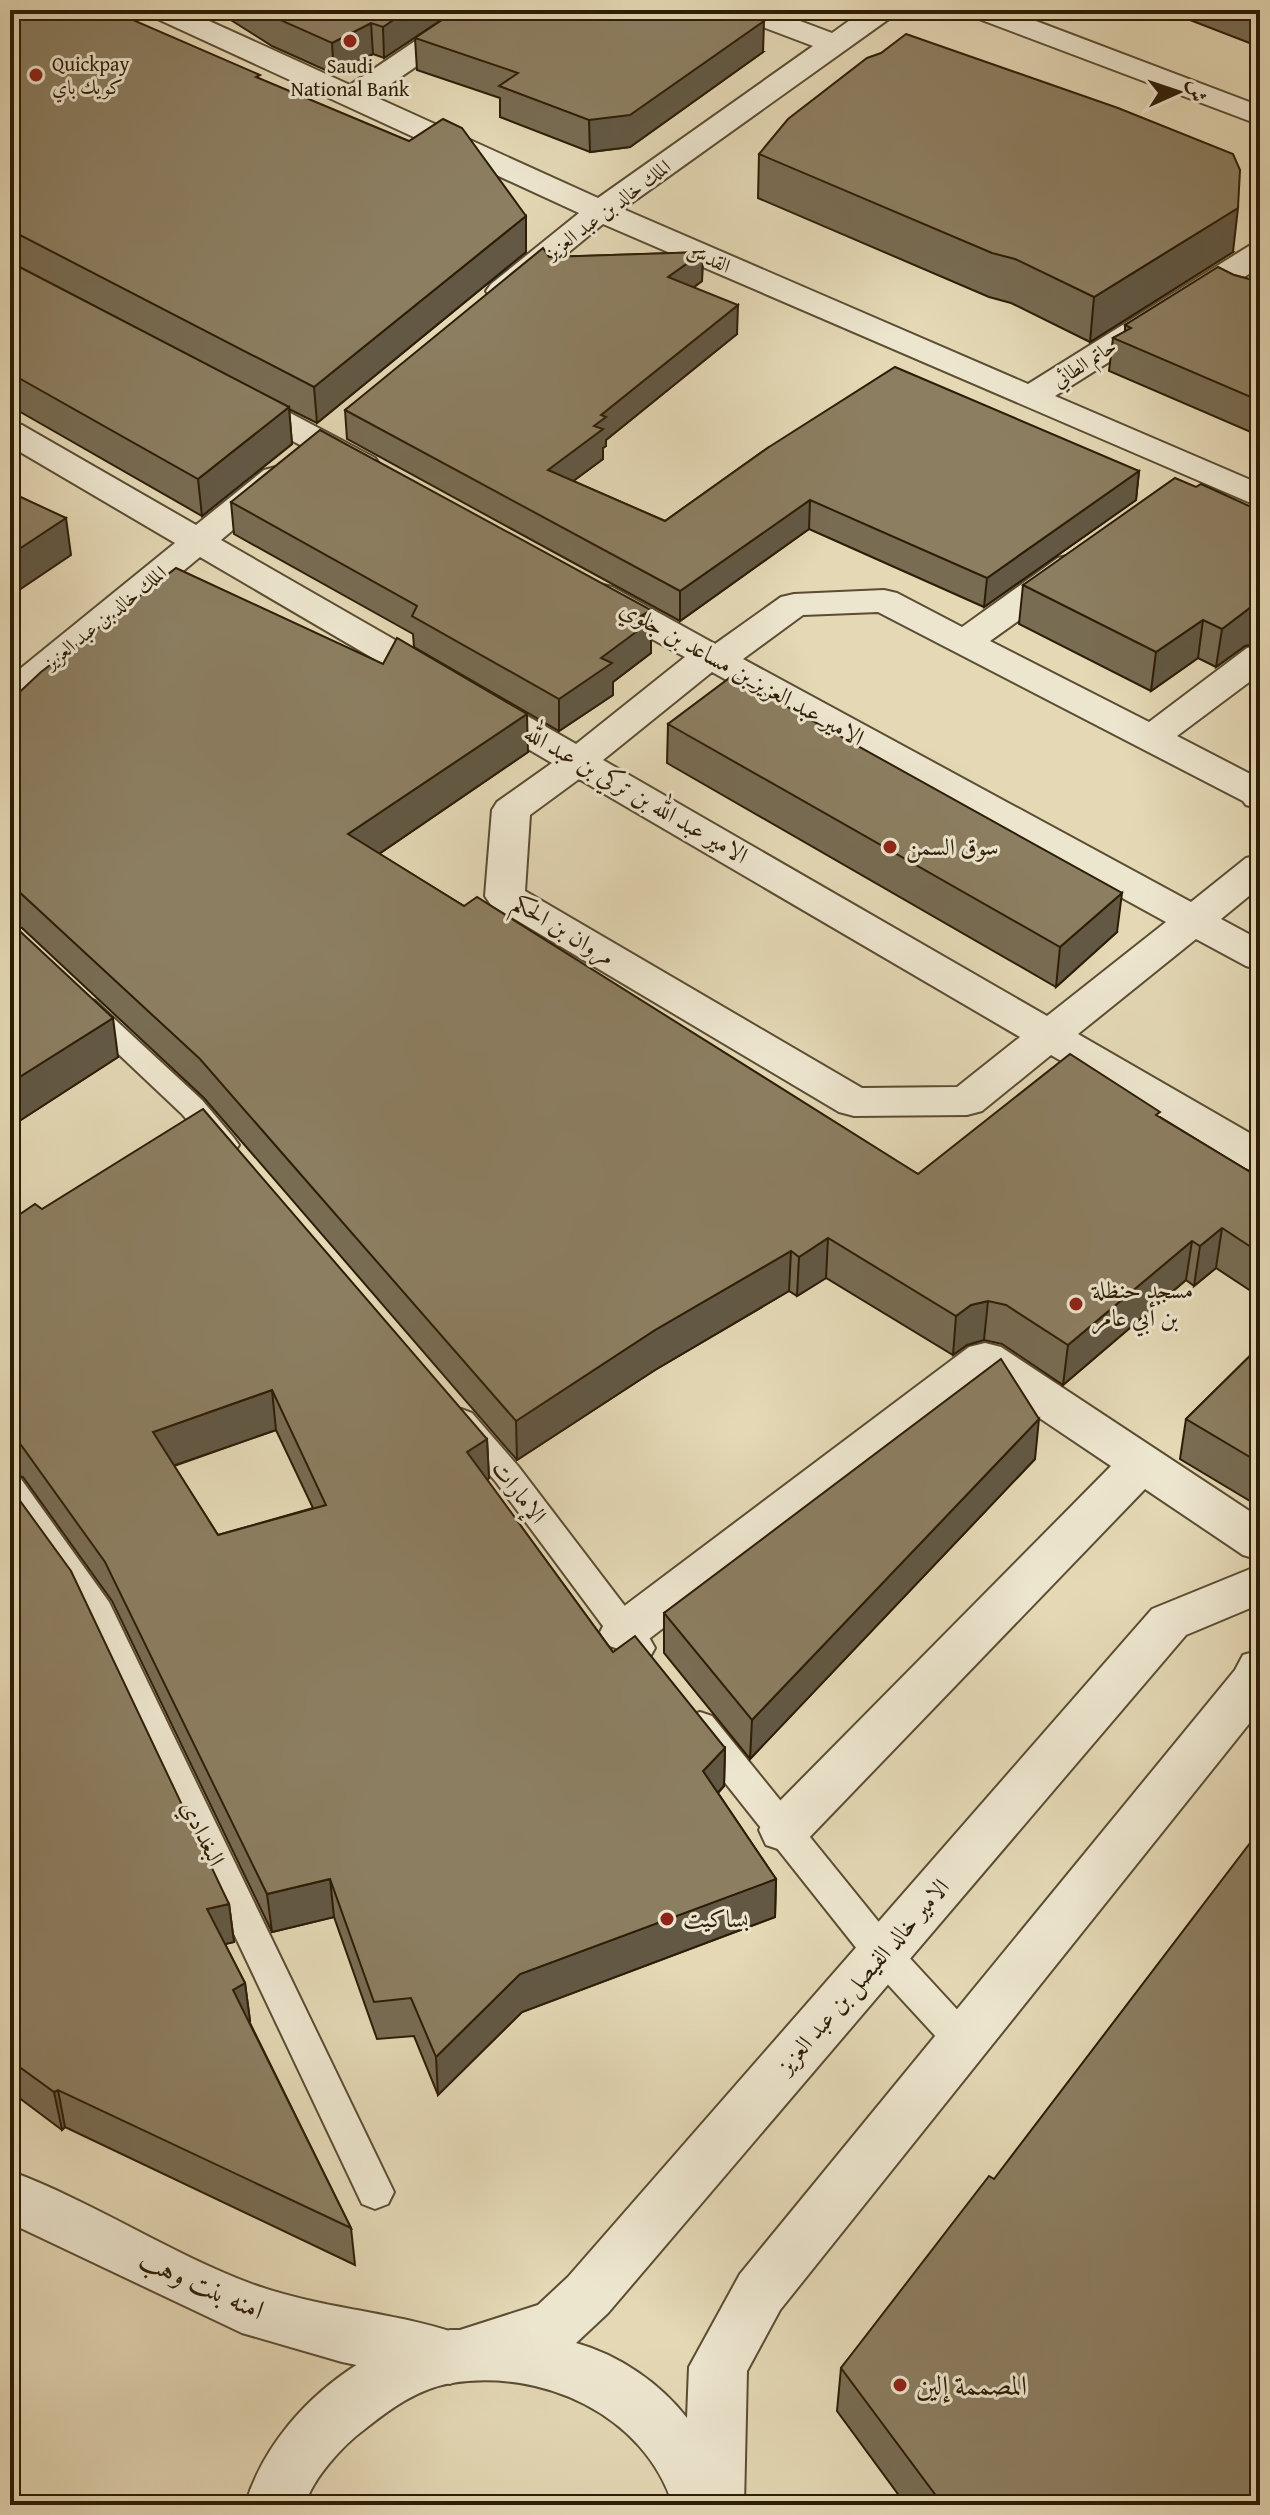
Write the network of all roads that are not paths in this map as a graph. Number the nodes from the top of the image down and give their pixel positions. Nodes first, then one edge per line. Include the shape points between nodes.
1 (161, 10) edge
2 (480, 10) edge
3 (744, 10) edge
4 (883, 10) edge
5 (981, 10) edge
6 (835, 44) junction
7 (352, 97) junction
8 (1260, 116) edge
9 (600, 211) junction
10 (1260, 253) edge
11 (1210, 283) junction
12 (1247, 299) edge
13 (478, 311) edge
14 (207, 382) edge
15 (1031, 397) junction
16 (332, 431) junction
17 (10, 432) edge
18 (388, 479) edge
19 (1260, 497) edge
20 (200, 540) junction
21 (1102, 544) edge
22 (567, 577) edge
23 (964, 642) junction
24 (1260, 656) edge
25 (718, 659) junction
26 (10, 696) edge
27 (1151, 738) junction
28 (579, 761) junction
29 (1260, 797) edge
30 (1260, 867) edge
31 (1194, 920) junction
32 (1260, 957) edge
33 (67, 990) edge
34 (1050, 1036) junction
35 (1260, 1158) edge
36 (243, 1166) edge
37 (446, 1403) edge
38 (1142, 1463) junction
39 (10, 1487) edge
40 (1260, 1542) edge
41 (1260, 1584) edge
42 (624, 1632) junction
43 (654, 1669) edge
44 (1260, 1669) edge
45 (684, 1706) edge
46 (784, 1830) junction
47 (882, 1953) junction
48 (963, 2041) junction
49 (375, 2192) dead end
50 (10, 2196) edge
51 (454, 2357) junction
52 (275, 2505) edge
53 (703, 2505) edge
54 (714, 2505) edge

1 - 7 street, القدس
2 - 7 street
3 - 6 street
4 - 6 street, الملك خالد بن عبد العزيز
5 - 8 street
6 - 9 street, الملك خالد بن عبد العزيز
7 - 9 street, القدس
9 - 13 street, الملك خالد بن عبد العزيز
9 - 15 street, القدس
10 - 11 street, حاتم الطائي
11 - 12 street
11 - 15 street, حاتم الطائي
14 - 16 street
15 - 19 street, القدس via 1190,481
16 - 18 street
16 - 20 street, الملك خالد بن عبد العزيز
17 - 20 street, الامير عبد الله بن تركي بن عبد الله
20 - 26 street, الملك خالد بن عبد العزيز
20 - 28 street, الامير عبد الله بن تركي بن عبد الله
21 - 23 street
22 - 25 street, الامير عبد العزيز بن مساعد بن جلوي
23 - 25 street, مروان بن الحكم via 884,601 794,605
23 - 27 street, مروان بن الحكم
24 - 27 street
25 - 28 street, مروان بن الحكم via 699,664
25 - 31 street, الامير عبد العزيز بن مساعد بن جلوي
27 - 29 street, مروان بن الحكم
28 - 34 street, الامير عبد الله بن تركي بن عبد الله
28 - 34 street, مروان بن الحكم via 511,810 505,896 854,1102 967,1101
30 - 31 street, مروان بن الحكم
31 - 32 street, الامير عبد العزيز بن مساعد بن جلوي
31 - 34 street, مروان بن الحكم
33 - 36 lane via 192,1107
34 - 35 street, الامير عبد الله بن تركي بن عبد الله
37 - 42 lane, الإمارات via 507,1474
38 - 40 street
38 - 42 street via 985,1359
38 - 46 street
39 - 49 lane, البغدادي via 93,1602
41 - 47 street, الامير خالد الفيصل بن عبد العزيز via 1169,1622
42 - 43 lane, الإمارات
44 - 48 street
45 - 46 lane
46 - 47 lane
47 - 48 lane
47 - 51 street, الامير خالد الفيصل بن عبد العزيز via 588,2295 556,2325
48 - 54 street via 760,2292 718,2367
50 - 51 street, امنه بنت وهب via 242,2307 342,2336
51 - 52 street, الامير خالد الفيصل بن عبد العزيز via 380,2382 323,2426 281,2485
51 - 53 street via 522,2355 590,2374 649,2414 692,2471

